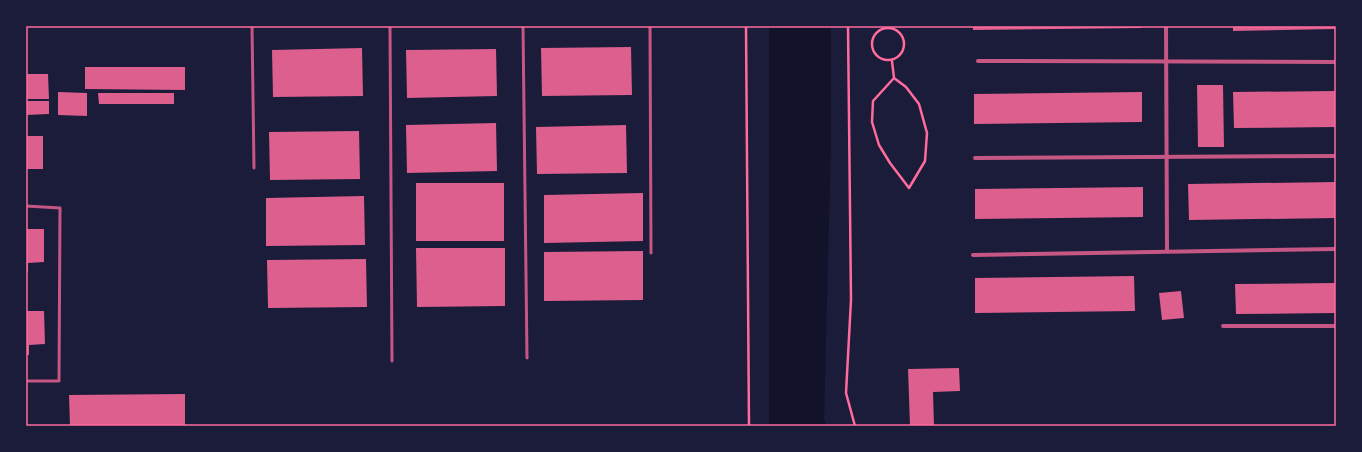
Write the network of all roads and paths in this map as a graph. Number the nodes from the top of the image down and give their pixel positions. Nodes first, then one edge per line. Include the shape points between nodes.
1 (252, 26) edge
2 (390, 26) edge
3 (523, 26) edge
4 (650, 26) edge
5 (746, 26) edge
6 (848, 26) edge
7 (1166, 26) edge
8 (892, 61) junction
9 (978, 61) dead end
10 (1167, 62) junction
11 (1336, 62) edge
12 (894, 78) junction
13 (1336, 156) edge
14 (1167, 157) junction
15 (975, 158) dead end
16 (254, 168) dead end
17 (26, 206) edge
18 (1336, 249) edge
19 (1167, 251) junction
20 (651, 252) dead end
21 (973, 255) dead end
22 (1223, 326) dead end
23 (1336, 326) edge
24 (527, 358) dead end
25 (392, 362) dead end
26 (26, 381) edge
27 (749, 426) edge
28 (855, 426) edge

1 - 16 lane
2 - 25 lane
3 - 24 lane
4 - 20 lane
5 - 27 path
6 - 28 path via 851,300 846,393
7 - 10 street
8 - 8 path via 901,54 904,38 897,30 882,29 874,36 871,46 876,56
8 - 12 path
9 - 10 street
10 - 11 street
10 - 14 street
12 - 12 path via 873,102 872,122 879,145 908,188 925,161 927,133 919,104 906,87
13 - 14 street
14 - 15 street
14 - 19 street
17 - 26 lane via 60,208 59,382
18 - 19 street
19 - 21 street
22 - 23 street

